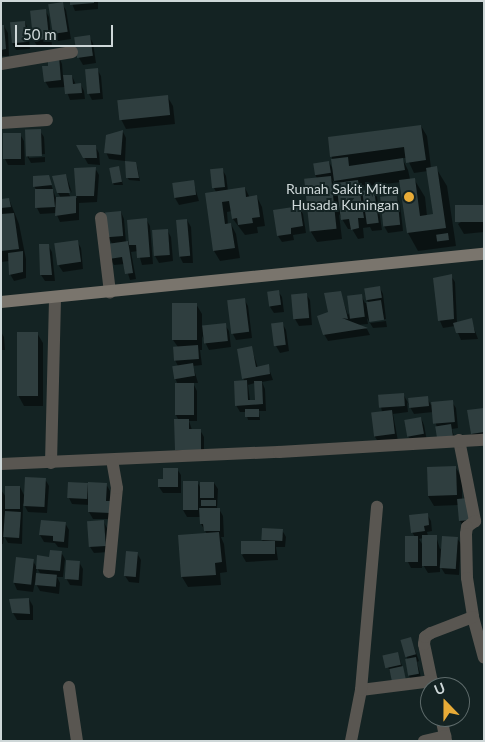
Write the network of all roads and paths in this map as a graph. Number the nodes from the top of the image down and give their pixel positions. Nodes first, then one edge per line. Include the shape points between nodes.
1 (72, 52) dead end
2 (1, 64) edge
3 (47, 120) dead end
4 (1, 123) edge
5 (101, 218) dead end
6 (484, 254) edge
7 (110, 292) junction
8 (55, 297) junction
9 (1, 302) edge
10 (459, 440) junction
11 (484, 440) edge
12 (112, 460) junction
13 (51, 463) junction
14 (1, 464) edge
15 (377, 507) dead end
16 (479, 519) edge
17 (109, 572) dead end
18 (473, 617) junction
19 (484, 658) edge
20 (431, 677) edge
21 (420, 685) edge
22 (69, 687) dead end
23 (361, 690) junction
24 (446, 738) edge
25 (77, 741) edge
26 (351, 741) edge
27 (424, 741) edge

1 - 2 street
3 - 4 street
5 - 7 street
6 - 7 main road
7 - 8 main road
8 - 9 main road
8 - 13 street
10 - 11 street
10 - 12 street
10 - 16 street
12 - 13 street
12 - 17 street via 117,488
13 - 14 street
15 - 23 street
16 - 18 street via 467,528 466,534 467,578
18 - 19 street
18 - 20 street via 425,637
21 - 23 street
22 - 25 street
23 - 26 street
24 - 27 street

